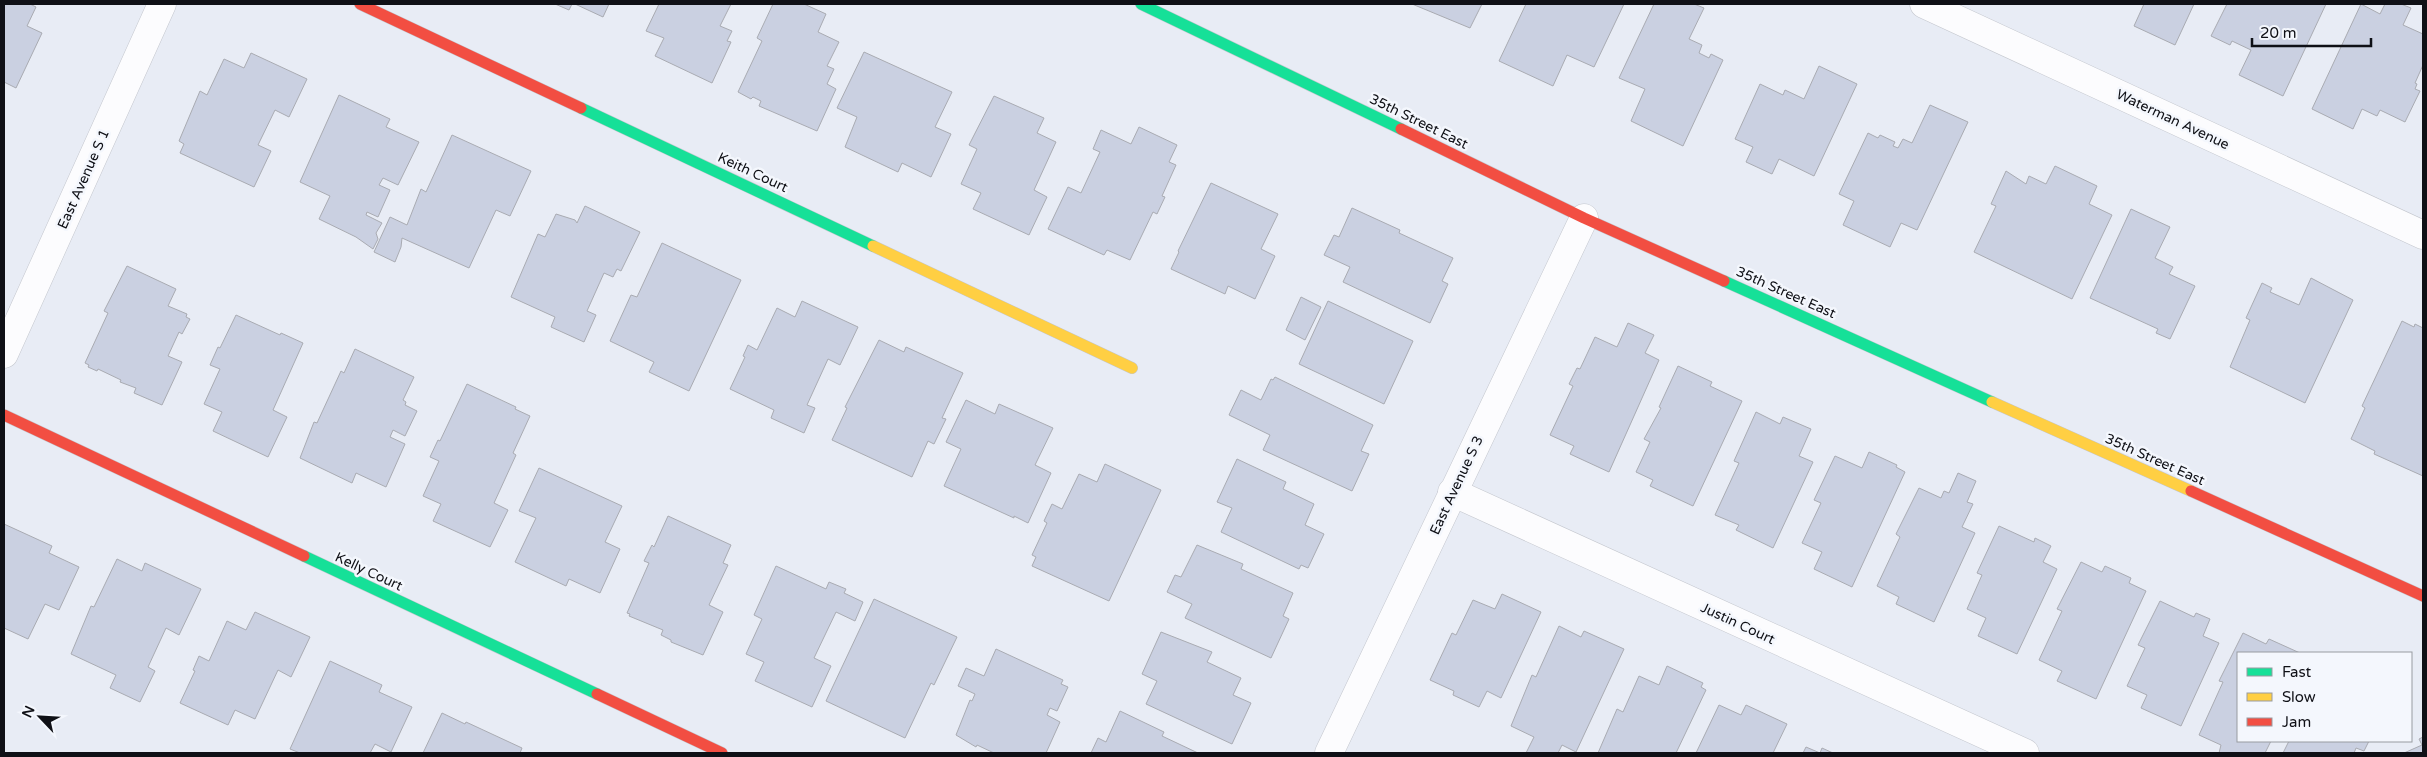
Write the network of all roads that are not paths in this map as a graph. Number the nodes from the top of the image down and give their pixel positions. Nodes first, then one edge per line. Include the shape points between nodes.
1 (162, 4) edge
2 (360, 4) edge
3 (1141, 4) edge
4 (1924, 4) edge
5 (1584, 218) junction
6 (2423, 235) edge
7 (4, 354) edge
8 (1132, 368) dead end
9 (4, 415) edge
10 (1452, 492) junction
11 (2423, 596) edge
12 (722, 753) edge
13 (1329, 753) edge
14 (2025, 753) edge

1 - 7 street, East Avenue S 1
2 - 8 street, Keith Court
3 - 5 street, 35th Street East
4 - 6 street, Waterman Avenue
5 - 10 street, East Avenue S 3
5 - 11 street, 35th Street East
9 - 12 street, Kelly Court
10 - 13 street, East Avenue S 3
10 - 14 street, Justin Court

